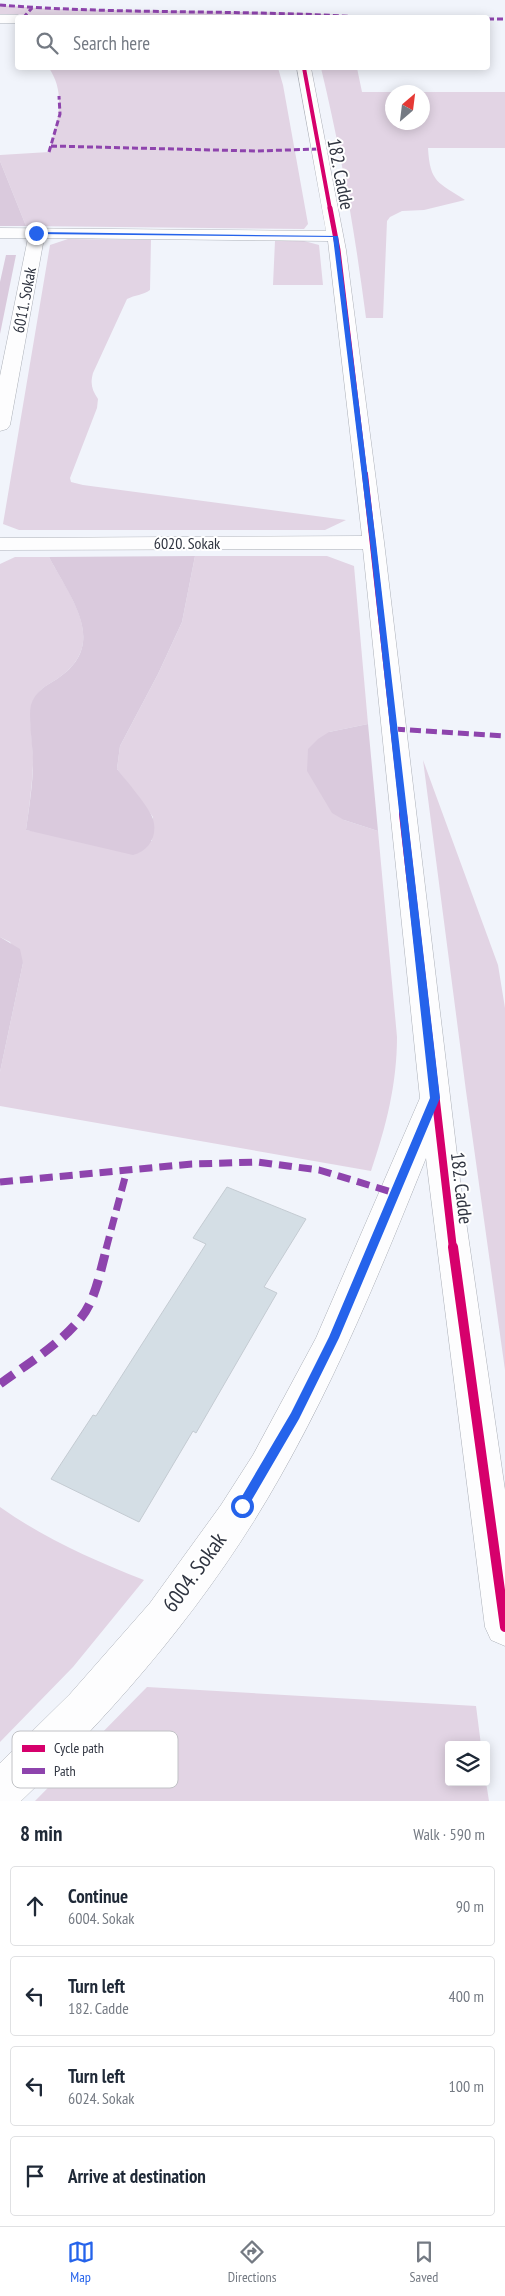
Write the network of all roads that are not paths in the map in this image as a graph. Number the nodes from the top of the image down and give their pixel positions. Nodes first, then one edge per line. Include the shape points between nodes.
1 (0, 19) edge
2 (15, 19) edge
3 (304, 70) edge
4 (0, 233) edge
5 (36, 233) junction
6 (336, 236) junction
7 (0, 425) edge
8 (373, 542) junction
9 (0, 544) edge
10 (435, 1098) junction
11 (505, 1628) edge
12 (61, 1731) edge
13 (12, 1781) edge
14 (0, 1792) edge

1 - 2 street
3 - 6 street, 182. Cadde
4 - 5 street
5 - 6 street
5 - 7 street, 6011. Sokak
6 - 8 street, 182. Cadde
8 - 9 street, 6020. Sokak
8 - 10 street, 182. Cadde
10 - 11 street, 182. Cadde
10 - 12 street, 6004. Sokak via 334,1338 295,1416 242,1506 184,1589 113,1676
13 - 14 street, 6004. Sokak

